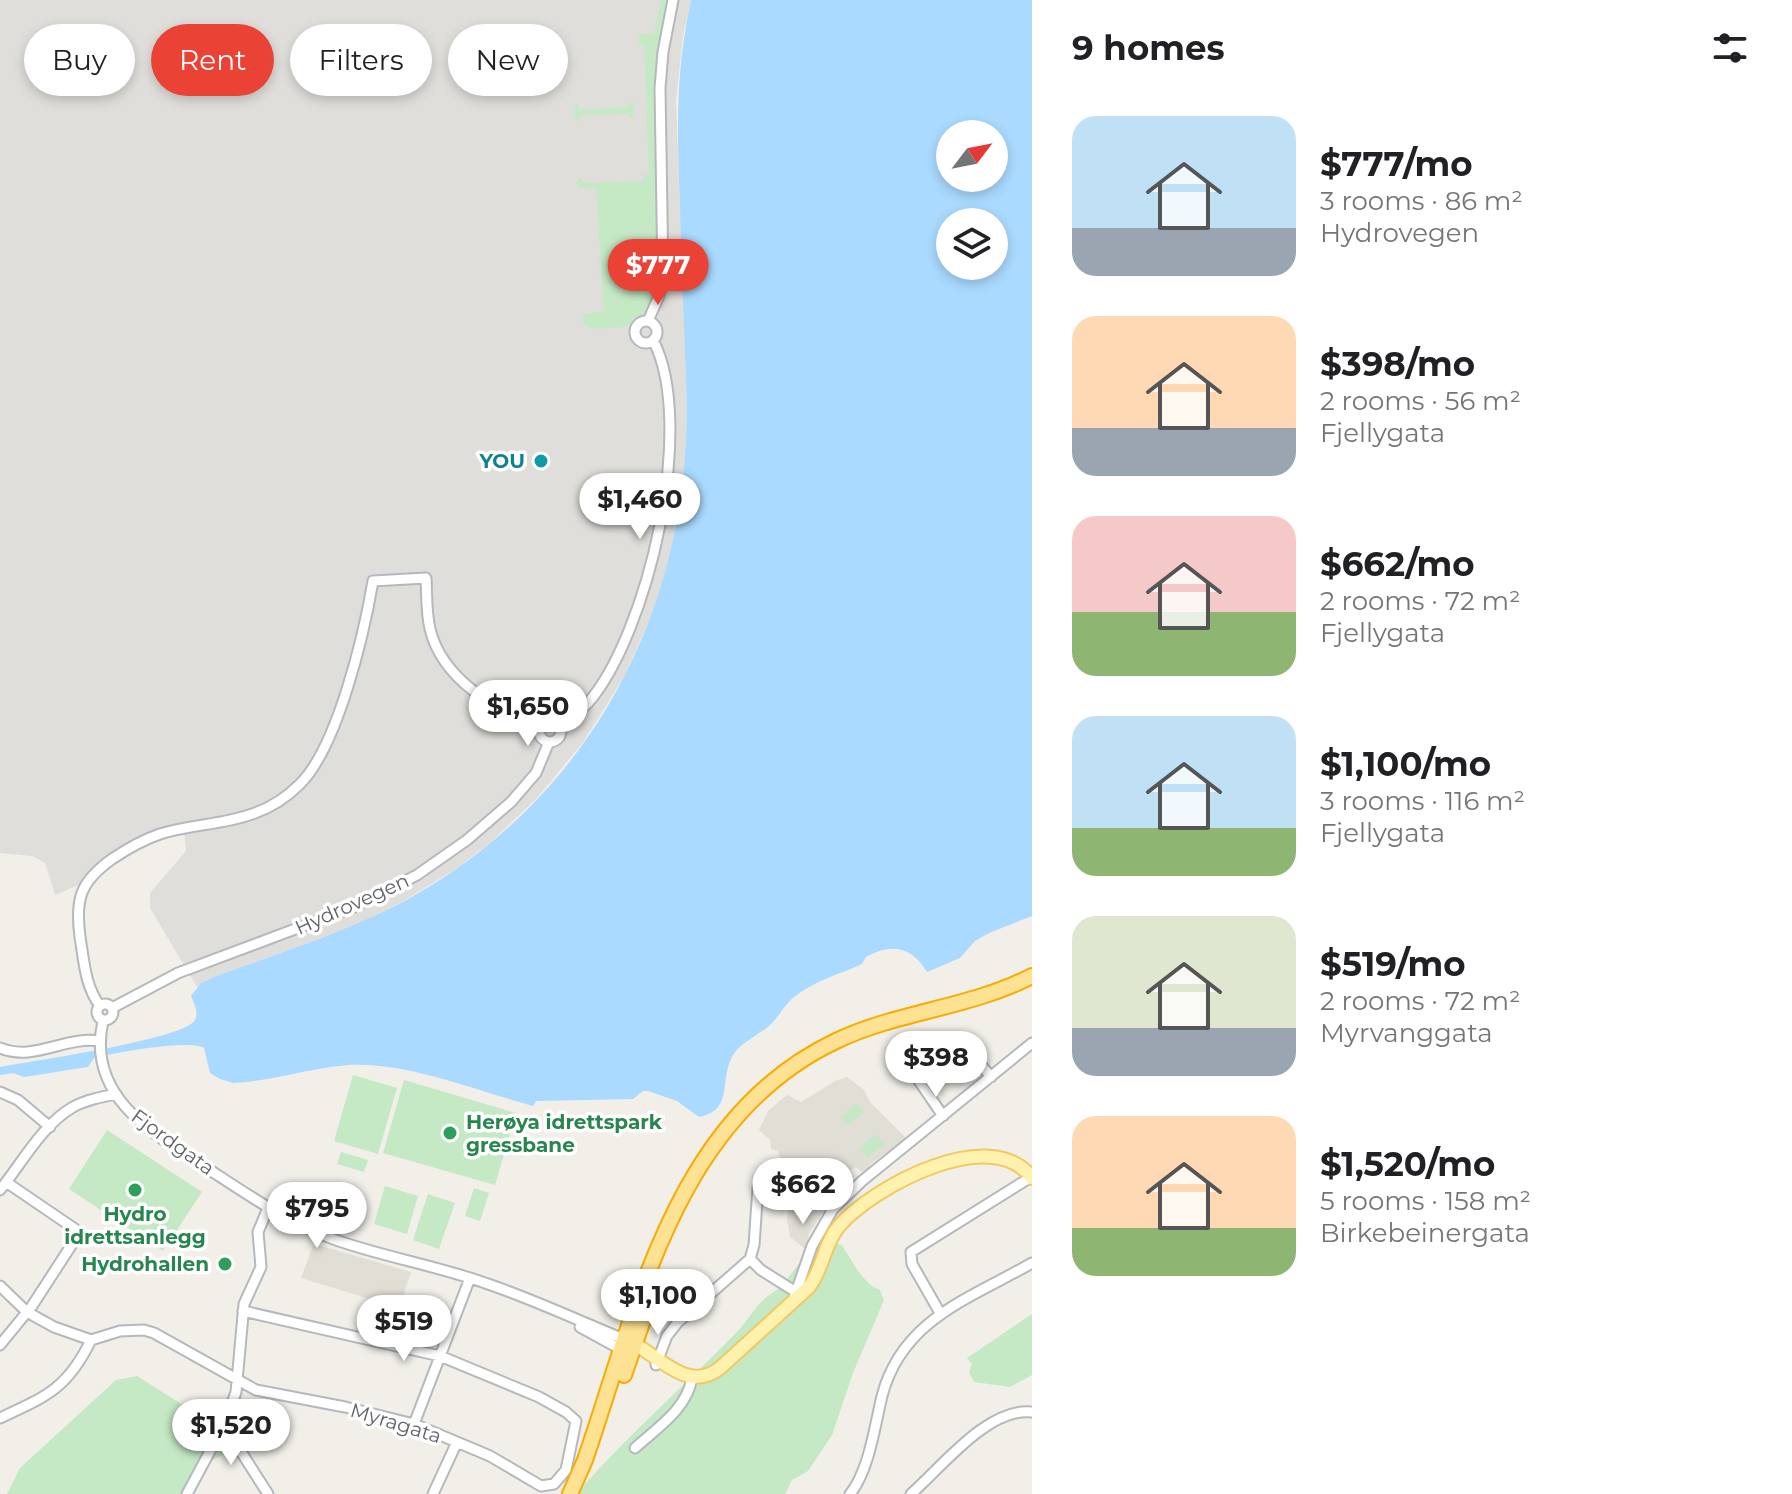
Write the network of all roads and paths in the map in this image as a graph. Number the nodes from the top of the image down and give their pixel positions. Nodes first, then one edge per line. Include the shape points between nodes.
1 (673, 0) edge
2 (648, 321) junction
3 (653, 340) junction
4 (558, 725) junction
5 (540, 726) junction
6 (549, 742) junction
7 (1032, 976) edge
8 (100, 1006) junction
9 (112, 1008) junction
10 (103, 1021) junction
11 (1032, 1043) edge
12 (0, 1048) edge
13 (99, 1049) junction
14 (991, 1077) junction
15 (0, 1092) edge
16 (116, 1094) junction
17 (943, 1116) junction
18 (50, 1127) junction
19 (1032, 1178) edge
20 (3, 1186) edge
21 (758, 1187) dead end
22 (268, 1208) junction
23 (750, 1259) junction
24 (1032, 1263) edge
25 (470, 1278) junction
26 (0, 1286) edge
27 (794, 1297) junction
28 (243, 1311) junction
29 (27, 1312) junction
30 (940, 1313) junction
31 (91, 1340) junction
32 (0, 1345) edge
33 (628, 1347) junction
34 (440, 1356) junction
35 (661, 1364) junction
36 (692, 1378) junction
37 (238, 1381) junction
38 (1032, 1412) edge
39 (0, 1418) edge
40 (225, 1423) junction
41 (414, 1424) junction
42 (457, 1442) junction
43 (635, 1448) dead end
44 (187, 1494) edge
45 (268, 1494) edge
46 (433, 1494) edge
47 (570, 1494) edge
48 (577, 1494) edge
49 (850, 1494) edge
50 (911, 1494) edge

1 - 2 street via 659,103 663,278
2 - 3 street via 657,329
2 - 3 street via 639,324 637,336 642,342
3 - 4 street via 666,372 670,430 653,558 608,673 590,701
4 - 5 street via 549,720
4 - 6 street via 560,735
5 - 6 street
5 - 8 street via 485,698 446,663 430,627 426,578 373,581 364,632 331,731 305,779 254,814 142,841 84,885 78,921 88,980
6 - 9 street, Hydrovegen via 536,773 511,802 417,875 354,907 178,973
7 - 33 highway via 990,995 865,1029 805,1058 767,1085 709,1151 679,1199
8 - 9 street
8 - 10 street via 97,1014
9 - 10 street via 112,1017
10 - 13 street
11 - 14 street
12 - 13 street via 26,1053 85,1040
13 - 16 street, Fjordgata
14 - 17 street
14 - 17 street via 968,1049 914,1065 915,1075
15 - 18 street
16 - 18 street via 72,1108
16 - 22 street, Fjordgata via 156,1135
17 - 27 street via 833,1209
18 - 20 street
19 - 27 main road via 1007,1160 980,1156 904,1181 842,1223 813,1281
19 - 30 street via 911,1252 912,1264
20 - 29 street via 78,1235
21 - 23 street
22 - 25 street, Fjordgata via 337,1240
22 - 28 street via 258,1232 261,1267
23 - 27 street
23 - 35 street via 678,1322 666,1339
24 - 30 street
25 - 33 street, Fjordgata
25 - 34 street
26 - 29 street
27 - 36 main road via 716,1372
28 - 34 street
28 - 37 street
29 - 31 street
29 - 32 street
30 - 49 street via 916,1334 893,1367 864,1469
31 - 37 street, Myragata via 144,1330
31 - 39 street via 56,1390
33 - 35 main road
33 - 47 highway
33 - 48 highway via 596,1453
34 - 41 street
34 - 42 street, Myragata via 539,1397 576,1421 566,1470 549,1486
35 - 36 main road
36 - 43 street via 684,1402
37 - 40 street
37 - 41 street, Myragata via 256,1390
38 - 50 street via 1005,1414
40 - 44 street
40 - 45 street
41 - 42 street, Myragata
42 - 46 street

